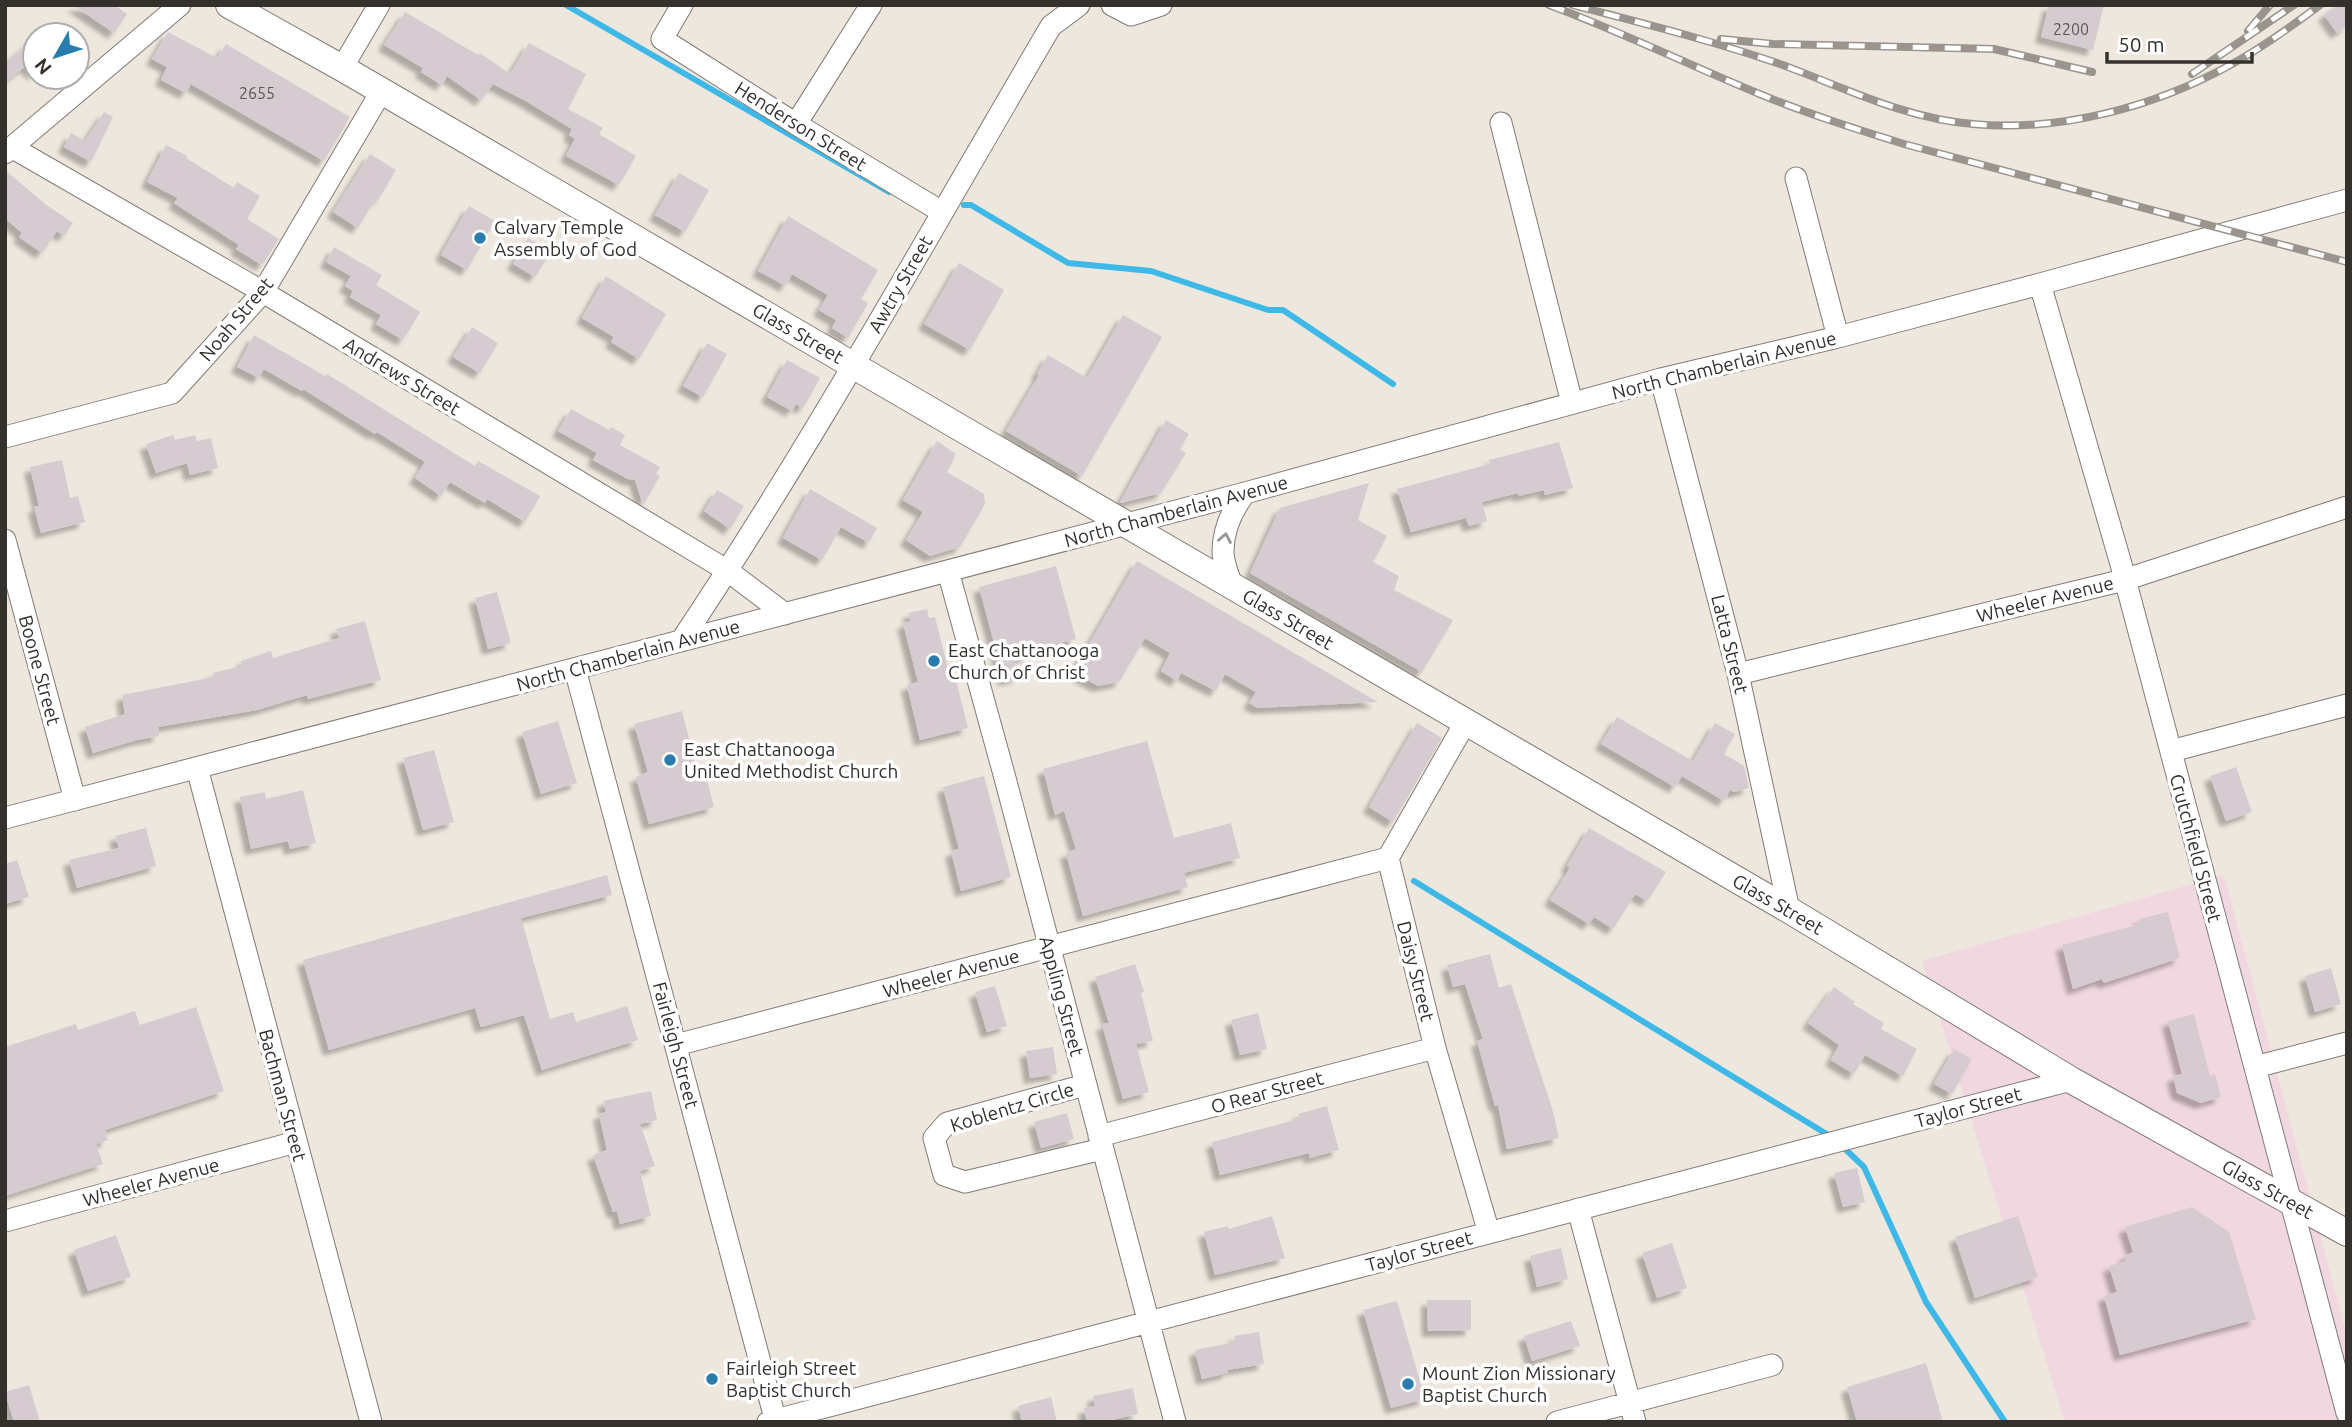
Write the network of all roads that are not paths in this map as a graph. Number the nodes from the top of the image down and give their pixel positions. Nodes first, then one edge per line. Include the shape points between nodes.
1 (180, 5) edge
2 (229, 5) edge
3 (379, 5) edge
4 (682, 5) edge
5 (871, 5) edge
6 (1079, 5) edge
7 (1112, 5) edge
8 (1161, 5) edge
9 (342, 68) junction
10 (382, 92) junction
11 (1501, 123) dead end
12 (796, 124) junction
13 (9, 151) edge
14 (1796, 178) dead end
15 (2347, 200) edge
16 (942, 212) junction
17 (2040, 284) junction
18 (263, 292) junction
19 (1838, 337) junction
20 (854, 366) junction
21 (1661, 379) junction
22 (1572, 403) junction
23 (5, 437) edge
24 (1245, 493) junction
25 (2347, 507) edge
26 (1128, 524) junction
27 (5, 540) edge
28 (728, 571) junction
29 (948, 571) junction
30 (2124, 580) junction
31 (1232, 586) junction
32 (785, 614) junction
33 (681, 641) junction
34 (576, 669) junction
35 (1738, 674) junction
36 (2347, 705) edge
37 (1465, 723) junction
38 (2171, 751) junction
39 (197, 768) junction
40 (75, 800) junction
41 (5, 818) edge
42 (1388, 858) junction
43 (1789, 910) junction
44 (1048, 947) junction
45 (2347, 1043) edge
46 (676, 1045) junction
47 (1436, 1048) junction
48 (2255, 1067) junction
49 (2071, 1080) junction
50 (1085, 1085) junction
51 (296, 1142) junction
52 (1101, 1143) junction
53 (2290, 1200) junction
54 (1578, 1209) junction
55 (5, 1222) edge
56 (1489, 1233) junction
57 (2347, 1233) edge
58 (1148, 1322) junction
59 (1772, 1365) dead end
60 (1632, 1412) edge
61 (2347, 1413) edge
62 (773, 1421) edge
63 (370, 1422) edge
64 (1175, 1422) edge
65 (1557, 1422) edge

1 - 13 street
2 - 9 main road, Glass Street
3 - 9 street
4 - 12 street, Henderson Street via 662,38
5 - 12 street
6 - 16 street, Awtry Street via 1051,26
7 - 8 street via 1131,15
9 - 10 main road, Glass Street
10 - 18 street, Noah Street
10 - 20 main road, Glass Street
11 - 22 street
12 - 16 street, Henderson Street
13 - 18 street, Andrews Street
14 - 19 street
15 - 17 street, North Chamberlain Avenue
16 - 20 street, Awtry Street
17 - 19 street, North Chamberlain Avenue
17 - 30 street, Crutchfield Street
18 - 23 street, Noah Street via 172,393
18 - 28 street, Andrews Street
19 - 21 street, North Chamberlain Avenue
20 - 26 main road, Glass Street
20 - 28 street, Awtry Street
21 - 22 street, North Chamberlain Avenue
21 - 35 street, Latta Street
22 - 24 street, North Chamberlain Avenue
24 - 26 street, North Chamberlain Avenue
31 -> 24 street via 1223,554 1226,530 1233,508
25 - 30 street, Wheeler Avenue
26 - 29 street, North Chamberlain Avenue
26 - 31 main road, Glass Street
27 - 40 street, Boone Street
28 - 32 street, Andrews Street
28 - 33 street, Awtry Street
29 - 32 street, North Chamberlain Avenue
29 - 44 street, Appling Street
30 - 35 street, Wheeler Avenue
30 - 38 street, Crutchfield Street
31 - 37 main road, Glass Street
32 - 33 street, North Chamberlain Avenue
33 - 34 street, North Chamberlain Avenue
34 - 39 street, North Chamberlain Avenue
34 - 46 street, Fairleigh Street
35 - 43 street, Latta Street
36 - 38 street
37 - 42 street
37 - 43 main road, Glass Street
38 - 48 street, Crutchfield Street
39 - 40 street, North Chamberlain Avenue
39 - 51 street, Bachman Street
40 - 41 street, North Chamberlain Avenue
42 - 44 street, Wheeler Avenue
42 - 47 street, Daisy Street
43 - 49 main road, Glass Street
44 - 46 street, Wheeler Avenue
44 - 50 street, Appling Street
45 - 48 street
46 - 62 street, Fairleigh Street
47 - 52 street, O Rear Street
47 - 56 street, Daisy Street
48 - 53 street, Crutchfield Street
49 - 53 main road, Glass Street
49 - 54 street, Taylor Street
50 - 52 street, Appling Street
50 - 52 street, Koblentz Circle via 947,1123 934,1138 944,1175 965,1182
51 - 55 street, Wheeler Avenue
51 - 63 street, Bachman Street
52 - 58 street, Appling Street
53 - 57 main road, Glass Street
53 - 61 street, Crutchfield Street
54 - 56 street, Taylor Street
54 - 60 street
56 - 58 street, Taylor Street
58 - 62 street, Taylor Street
58 - 64 street, Appling Street
59 - 60 street
60 - 65 street

